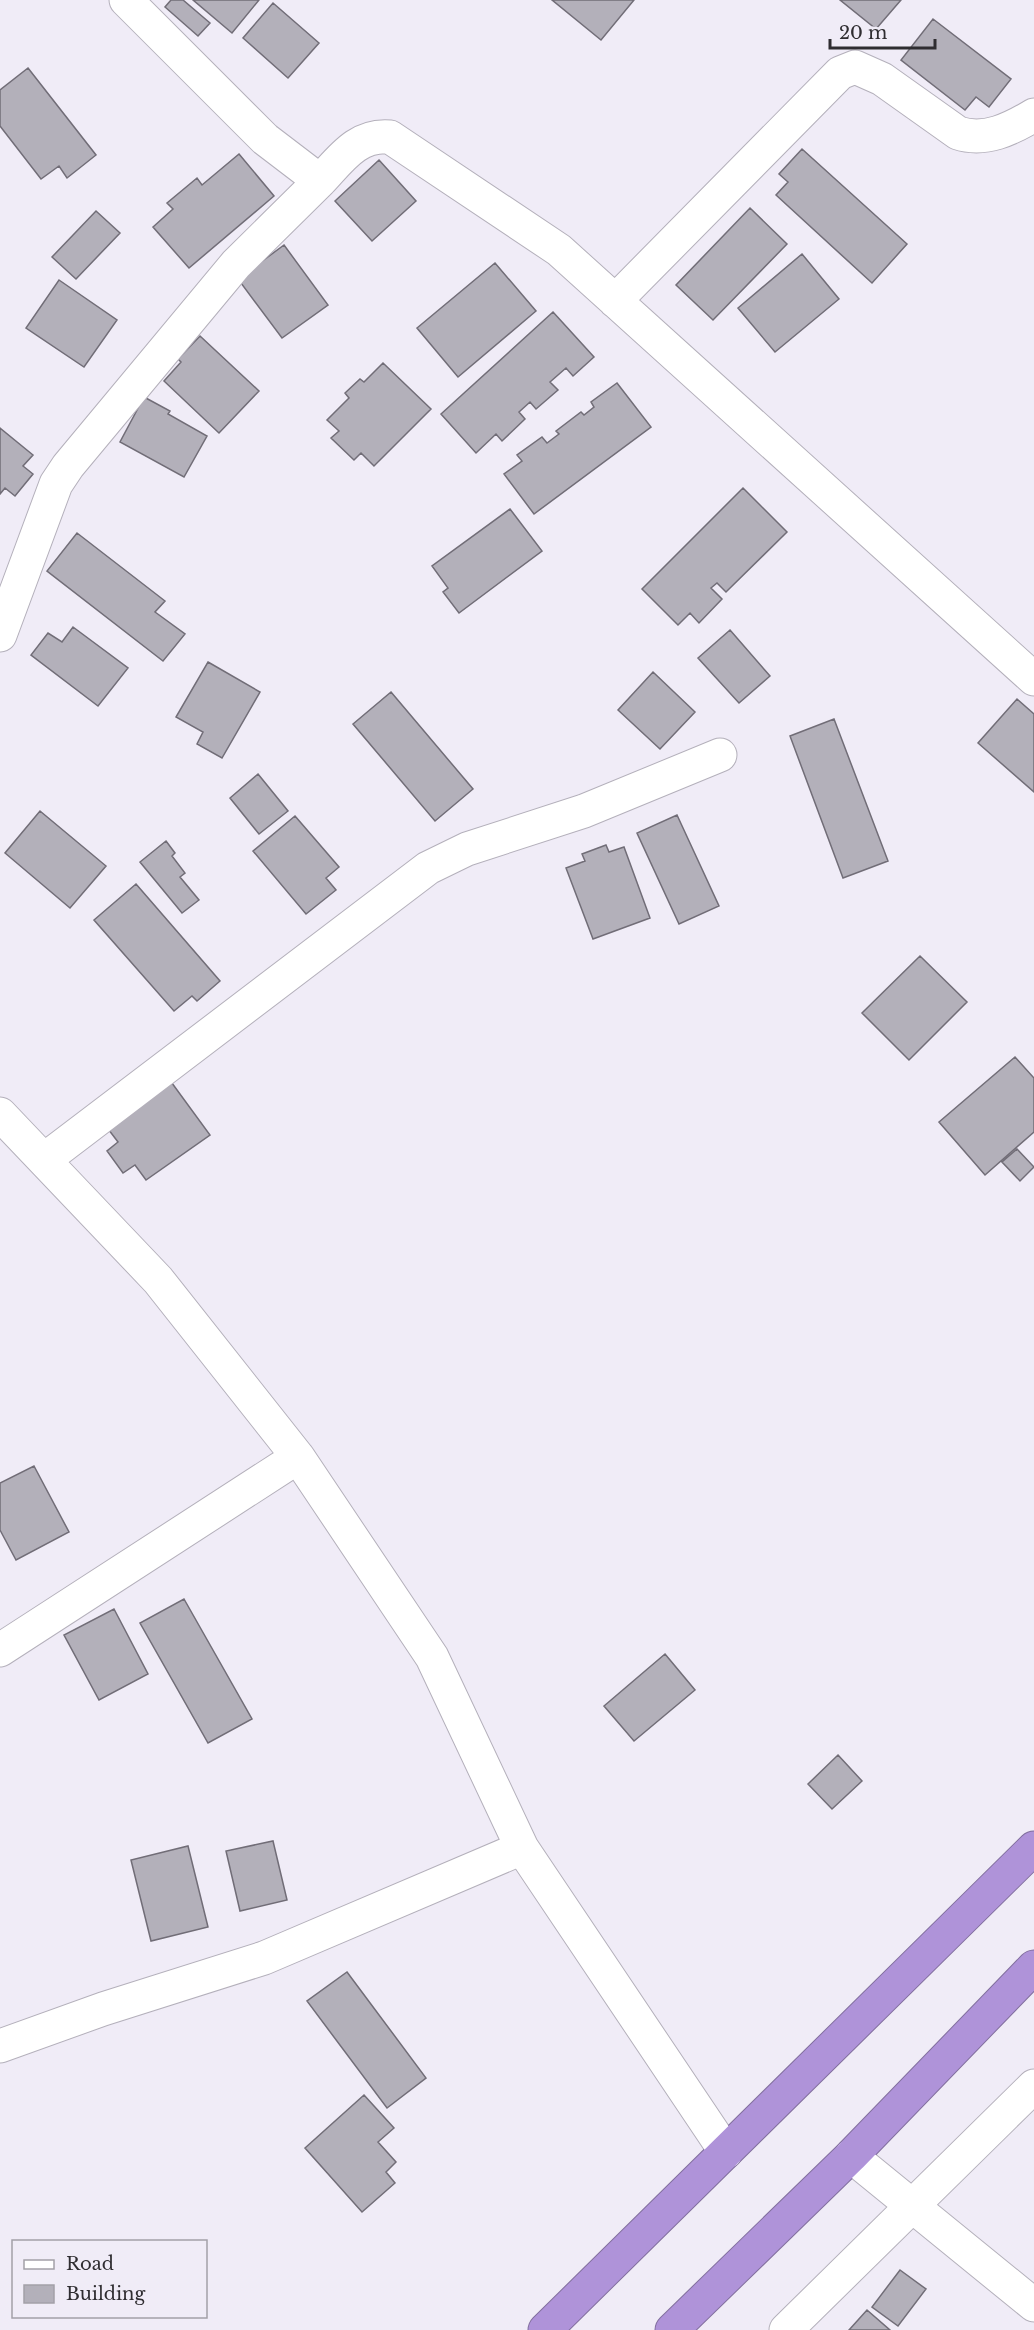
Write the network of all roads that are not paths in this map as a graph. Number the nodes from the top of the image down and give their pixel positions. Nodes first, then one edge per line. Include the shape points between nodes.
1 (126, 0) edge
2 (1034, 115) edge
3 (320, 181) junction
4 (615, 301) junction
5 (0, 635) edge
6 (1034, 679) edge
7 (720, 755) dead end
8 (0, 1114) edge
9 (44, 1160) junction
10 (298, 1456) junction
11 (0, 1650) edge
12 (522, 1848) junction
13 (1034, 1848) edge
14 (1034, 1967) edge
15 (0, 2046) edge
16 (1034, 2086) edge
17 (726, 2152) junction
18 (851, 2156) junction
19 (912, 2204) junction
20 (1034, 2305) edge
21 (545, 2330) edge
22 (672, 2330) edge
23 (786, 2330) edge

1 - 3 street via 266,139
2 - 4 street via 998,133 966,135 882,79 855,68 846,70
3 - 4 street via 359,142 370,137 390,137 559,250
3 - 5 street via 236,264 68,466 56,484
4 - 6 street
7 - 9 street via 584,811 467,849 428,868
8 - 9 street
9 - 10 street via 158,1280
10 - 11 street
10 - 12 street via 432,1657
12 - 15 street via 264,1958
12 - 17 street
13 - 17 highway
14 - 18 highway
16 - 19 street
17 - 21 highway
18 - 19 street
18 - 22 highway
19 - 20 street
19 - 23 street

